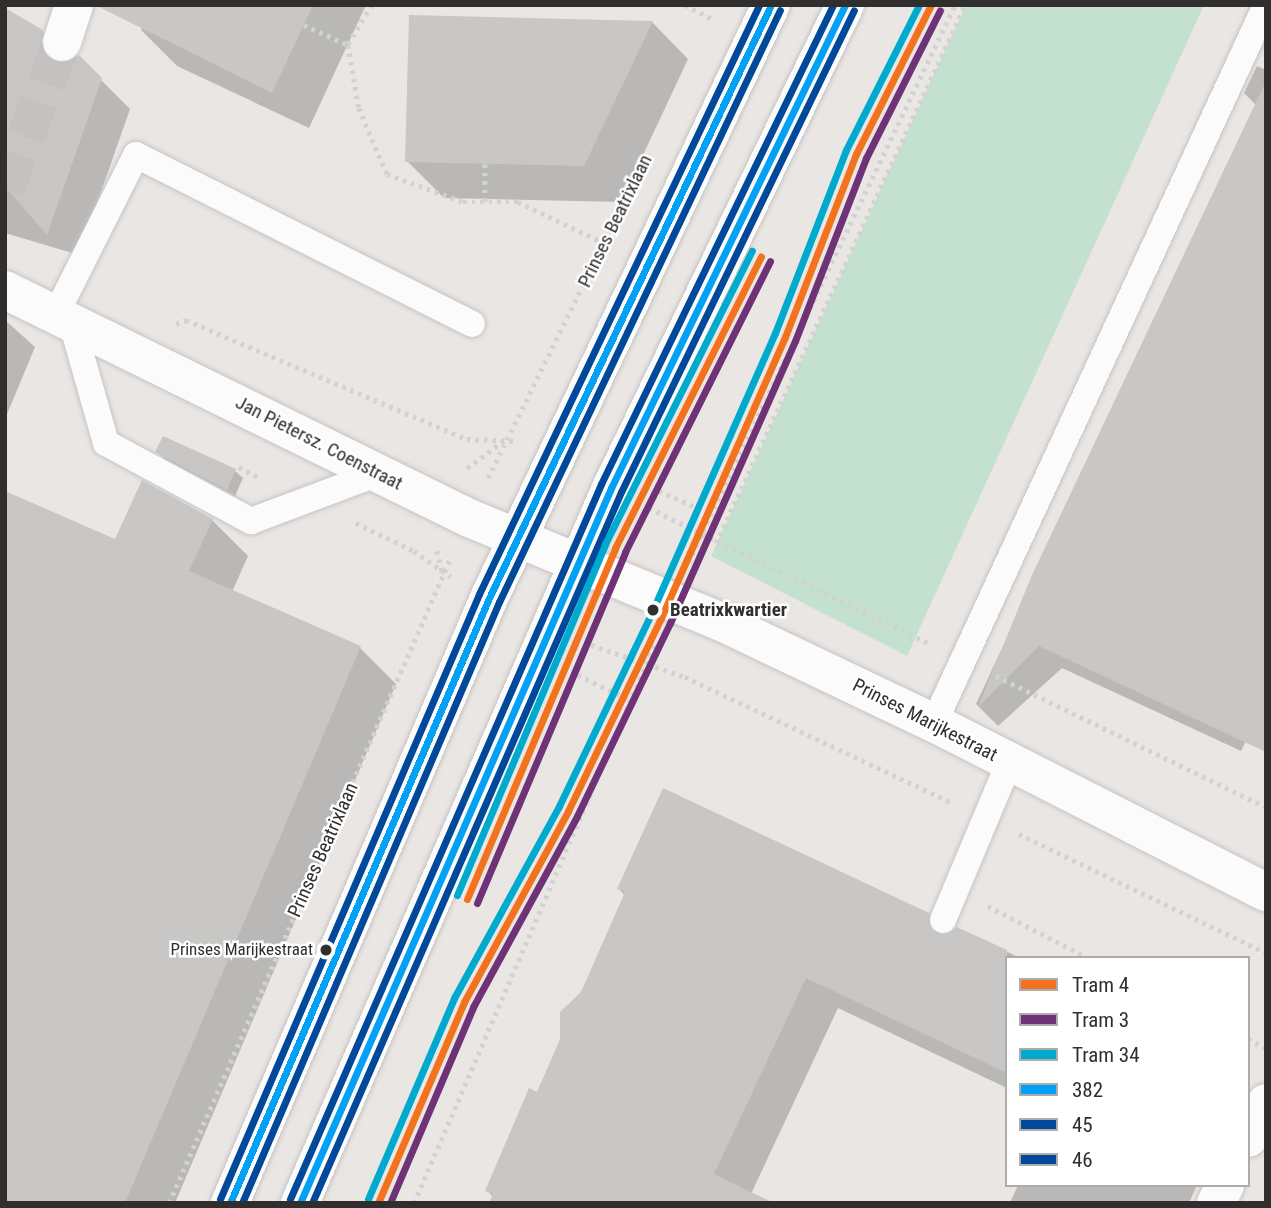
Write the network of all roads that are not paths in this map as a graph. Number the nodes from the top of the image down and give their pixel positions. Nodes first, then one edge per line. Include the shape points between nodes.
1 (74, 5) edge
2 (771, 5) edge
3 (845, 5) edge
4 (1265, 5) edge
5 (62, 42) tunnel mouth
6 (5, 290) edge
7 (63, 317) junction
8 (472, 324) dead end
9 (379, 473) junction
10 (516, 537) junction
11 (578, 563) junction
12 (934, 723) junction
13 (1009, 763) junction
14 (1266, 892) edge
15 (943, 920) dead end
16 (1266, 1103) edge
17 (1250, 1134) edge
18 (1224, 1187) edge
19 (230, 1203) edge
20 (300, 1203) edge
21 (1216, 1203) edge

1 - 5 street
2 - 10 street
3 - 11 street
4 - 12 lane
6 - 7 street, Jan Pietersz. Coenstraat
7 - 8 lane via 136,155
7 - 9 street, Jan Pietersz. Coenstraat
7 - 9 lane via 106,443 251,521
9 - 10 street, Jan Pietersz. Coenstraat
10 - 11 street
10 - 19 street
11 - 12 street, Prinses Marijkestraat via 724,623
11 - 20 street
12 - 13 street, Prinses Marijkestraat
13 - 14 street, Prinses Marijkestraat
13 - 15 lane
16 - 17 street
18 - 21 street

